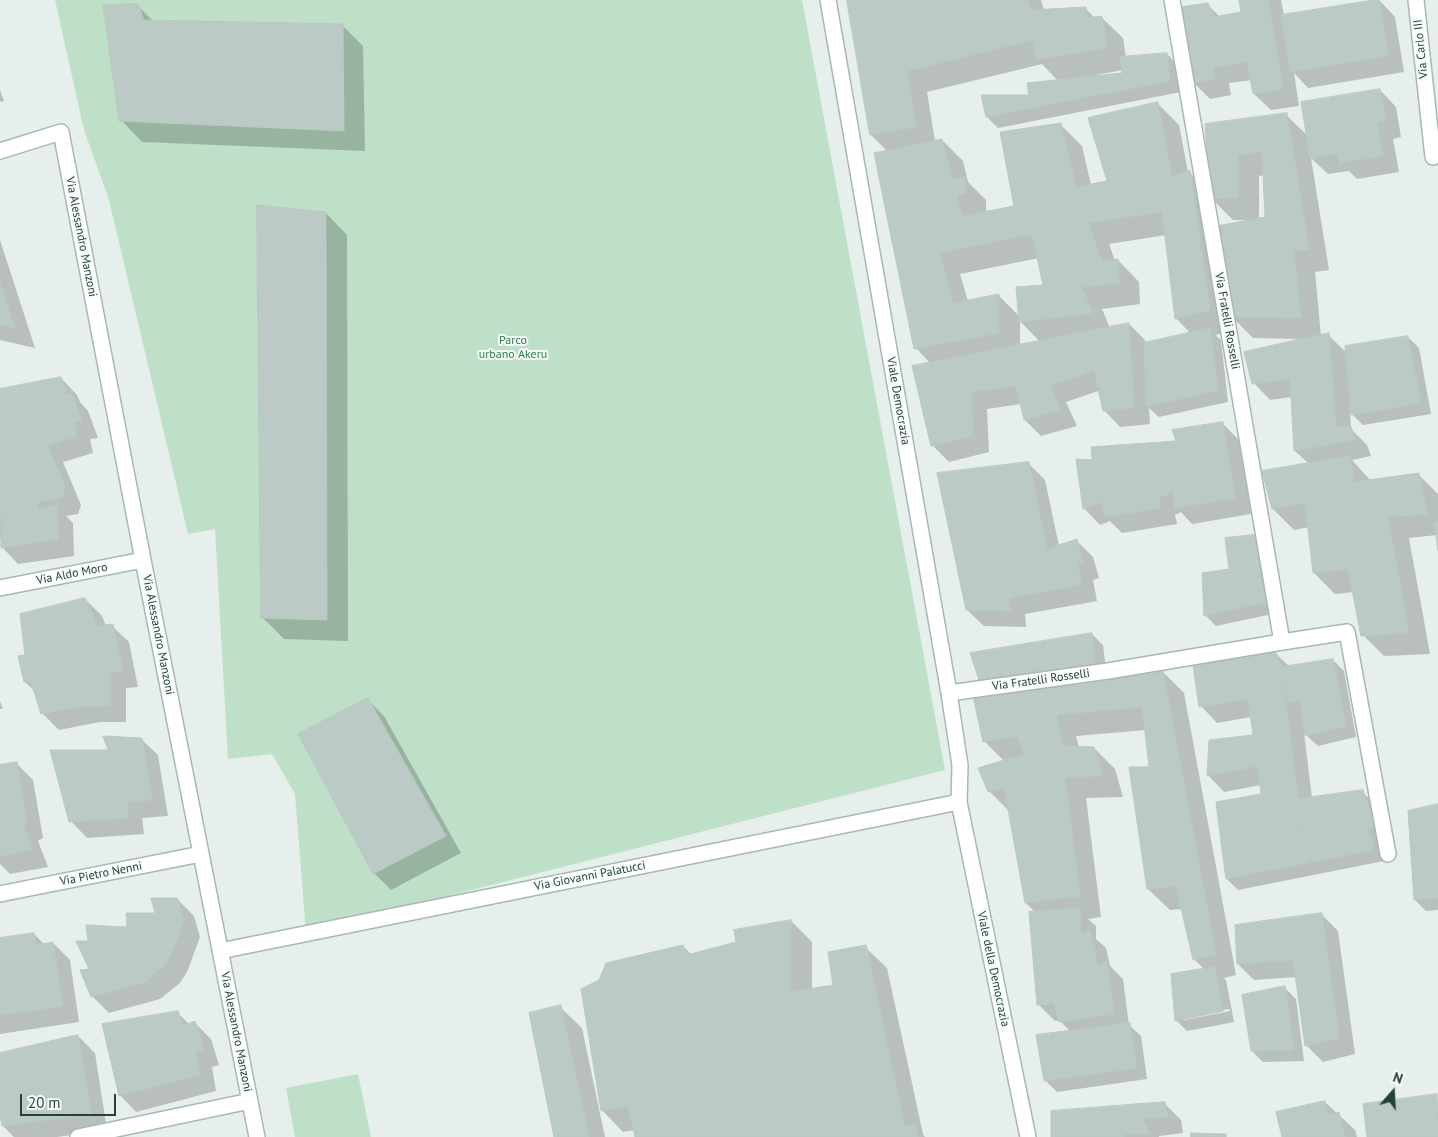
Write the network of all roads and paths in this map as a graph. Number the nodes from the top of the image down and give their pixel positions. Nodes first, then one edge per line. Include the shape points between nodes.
1 (828, 0) edge
2 (1172, 0) edge
3 (1416, 0) edge
4 (0, 151) edge
5 (1434, 157) dead end
6 (143, 560) junction
7 (0, 588) edge
8 (1282, 642) junction
9 (949, 693) junction
10 (959, 802) junction
11 (201, 854) junction
12 (1388, 854) dead end
13 (0, 894) edge
14 (220, 951) junction
15 (250, 1101) junction
16 (78, 1137) edge
17 (257, 1137) edge
18 (1028, 1137) edge

1 - 9 street, Viale Democrazia
2 - 8 street, Via Fratelli Rosselli
3 - 5 street, Via Carlo III
4 - 6 street, Via Alessandro Manzoni via 61,132
6 - 7 street, Via Aldo Moro
6 - 11 street, Via Alessandro Manzoni
8 - 9 street, Via Fratelli Rosselli
8 - 12 street, Via Fratelli Rosselli via 1347,632
9 - 10 street, Viale Democrazia via 960,765
10 - 14 street, Via Giovanni Palatucci
10 - 18 street, Viale della Democrazia
11 - 13 street, Via Pietro Nenni
11 - 14 street, Via Alessandro Manzoni
14 - 15 street, Via Alessandro Manzoni
15 - 16 street
15 - 17 street, Via Alessandro Manzoni

